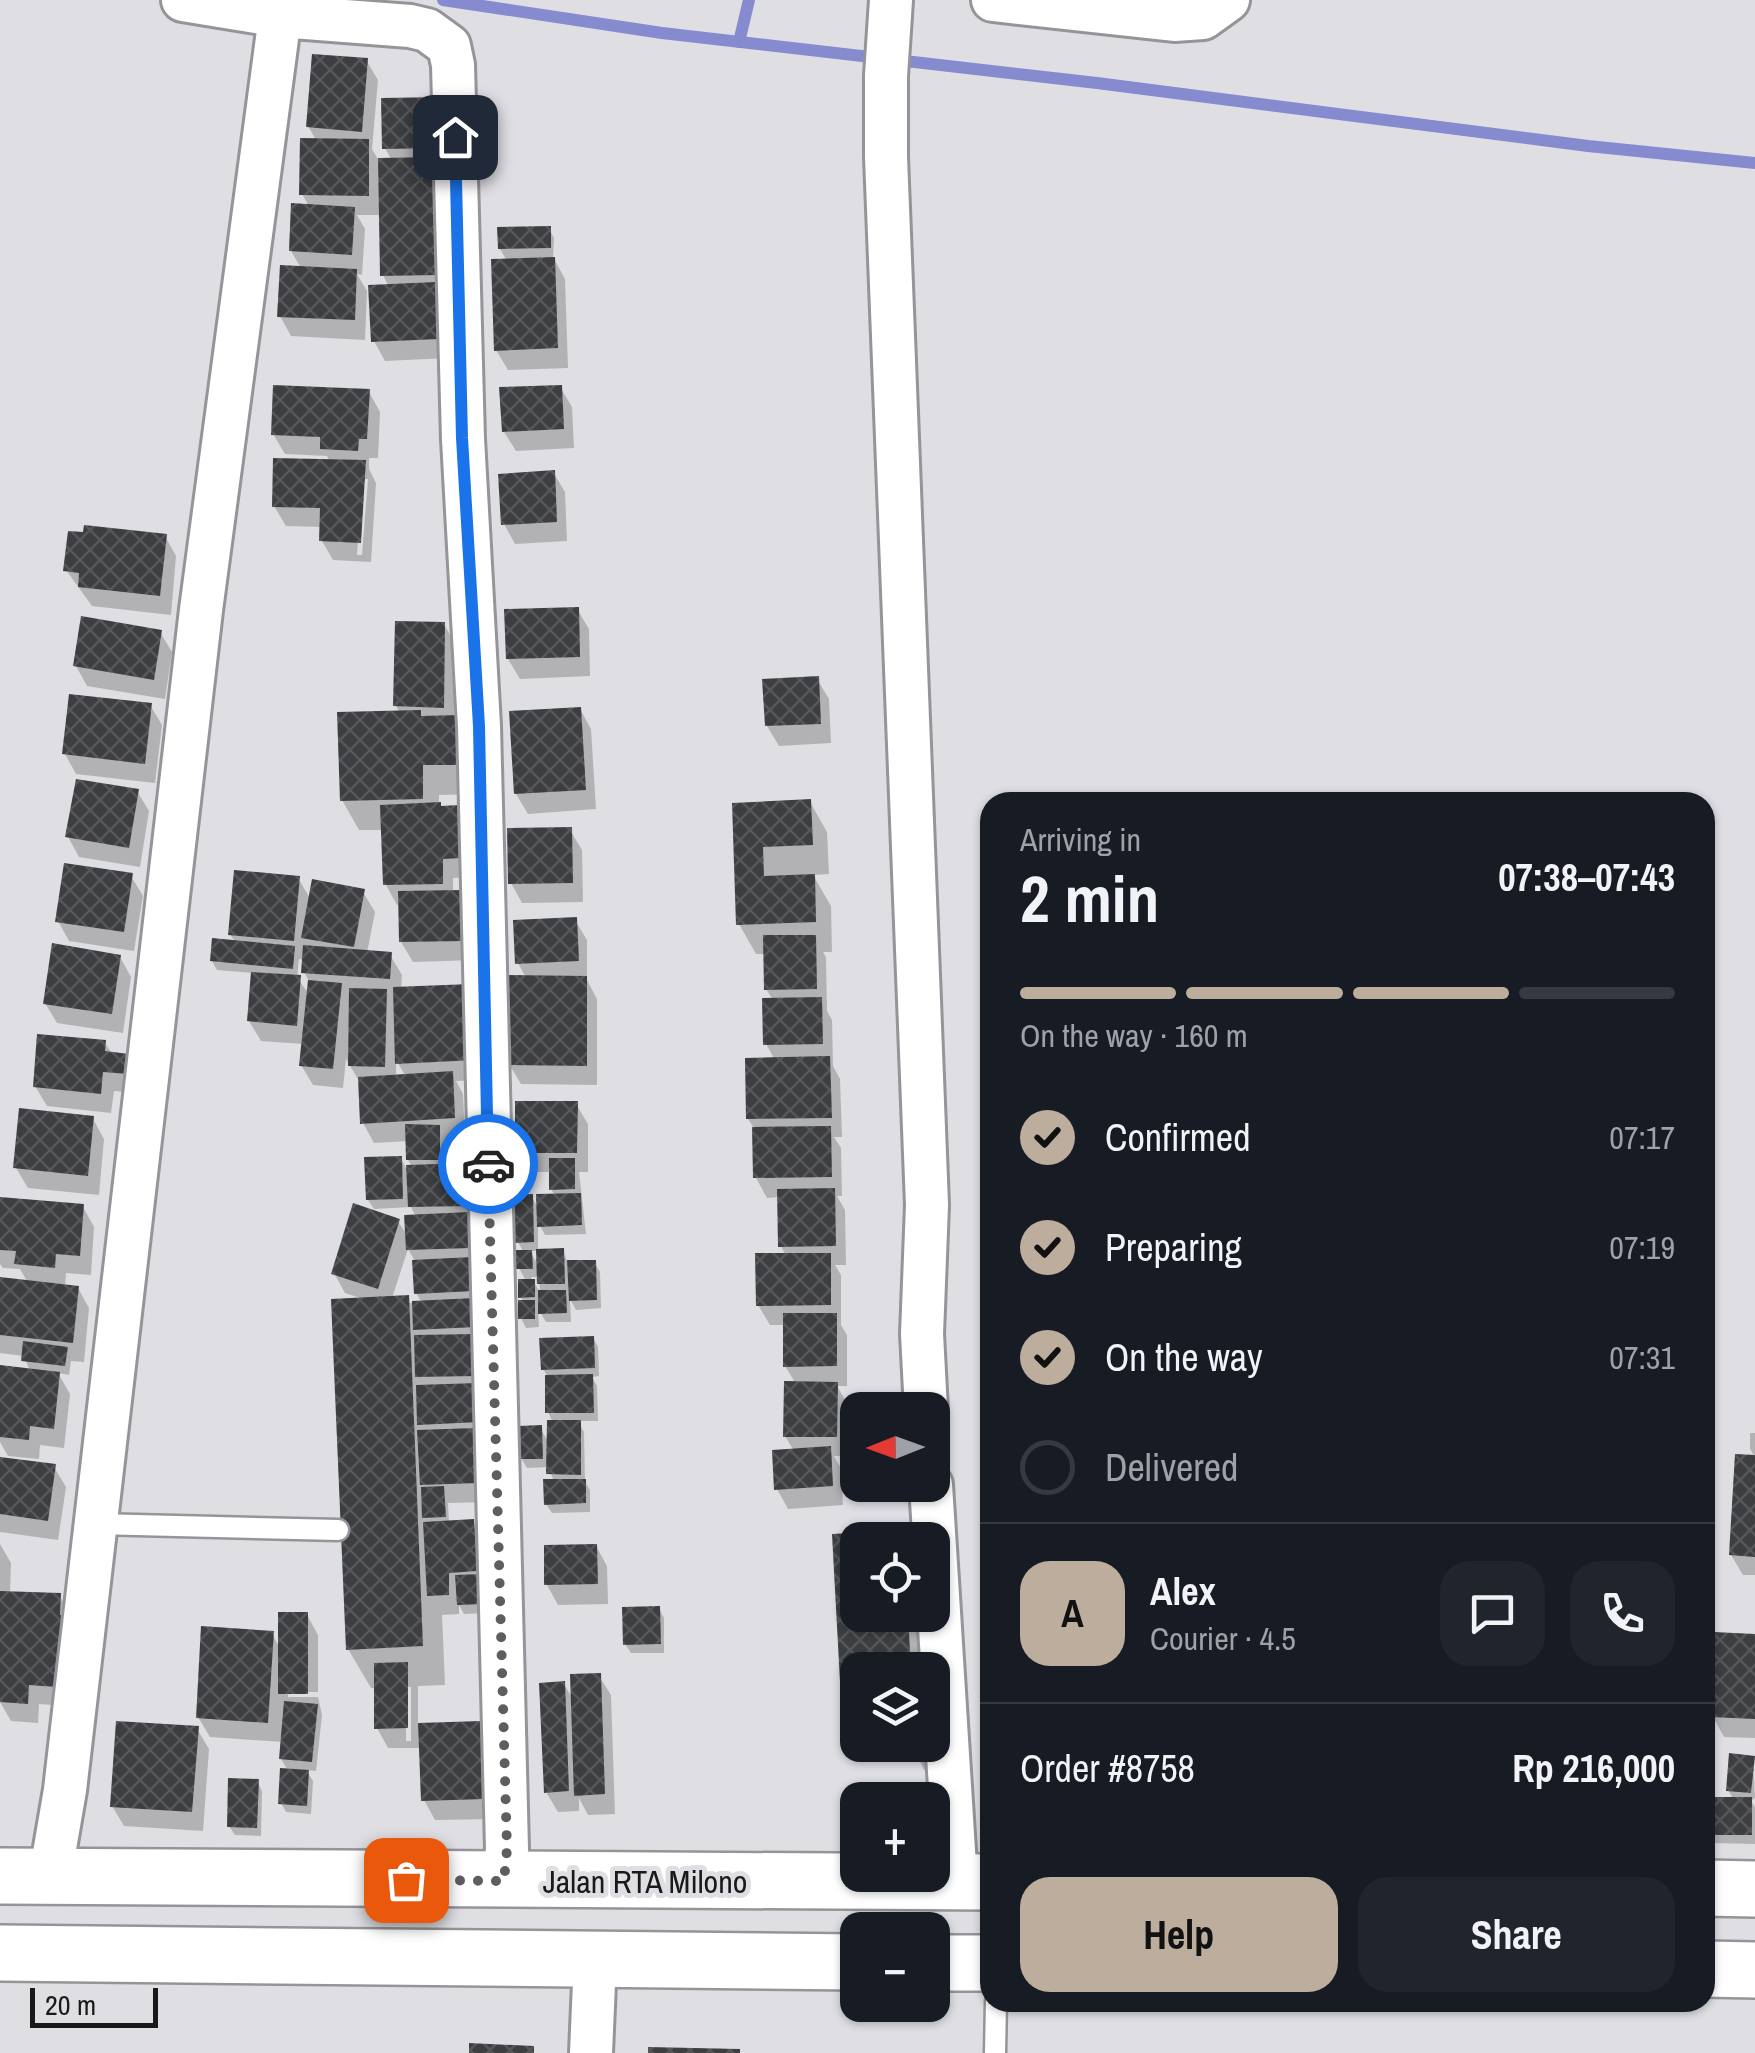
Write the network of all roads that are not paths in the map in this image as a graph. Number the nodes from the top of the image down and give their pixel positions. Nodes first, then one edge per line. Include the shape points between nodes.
1 (183, 0) edge
2 (994, 0) edge
3 (1228, 0) edge
4 (890, 9) edge
5 (280, 16) junction
6 (925, 1392) edge
7 (932, 1502) edge
8 (96, 1524) junction
9 (338, 1530) dead end
10 (25, 1877) edge
11 (504, 1881) junction
12 (720, 1882) junction
13 (973, 1882) edge
14 (1715, 1888) edge
15 (1755, 1889) edge
16 (0, 1953) edge
17 (595, 1959) junction
18 (721, 1960) junction
19 (840, 1962) edge
20 (950, 1963) edge
21 (980, 1964) edge
22 (1715, 1969) edge
23 (1755, 1970) edge
24 (996, 2012) edge
25 (591, 2053) edge
26 (995, 2053) edge

1 - 5 street
2 - 3 street via 1174,20 1203,18
4 - 6 street via 886,157 926,1205
5 - 8 street via 201,610
5 - 11 street via 427,30 449,46 453,65 462,438 479,726
7 - 13 street
8 - 9 lane
8 - 10 street via 66,1790
10 - 11 highway, Jalan RTA Milono
11 - 12 highway, Jalan RTA Milono
12 - 13 highway, Jalan RTA Milono
12 - 18 highway
14 - 15 highway
16 - 17 highway
17 - 18 highway
17 - 25 street
18 - 19 highway
20 - 21 highway
22 - 23 highway
24 - 26 lane

